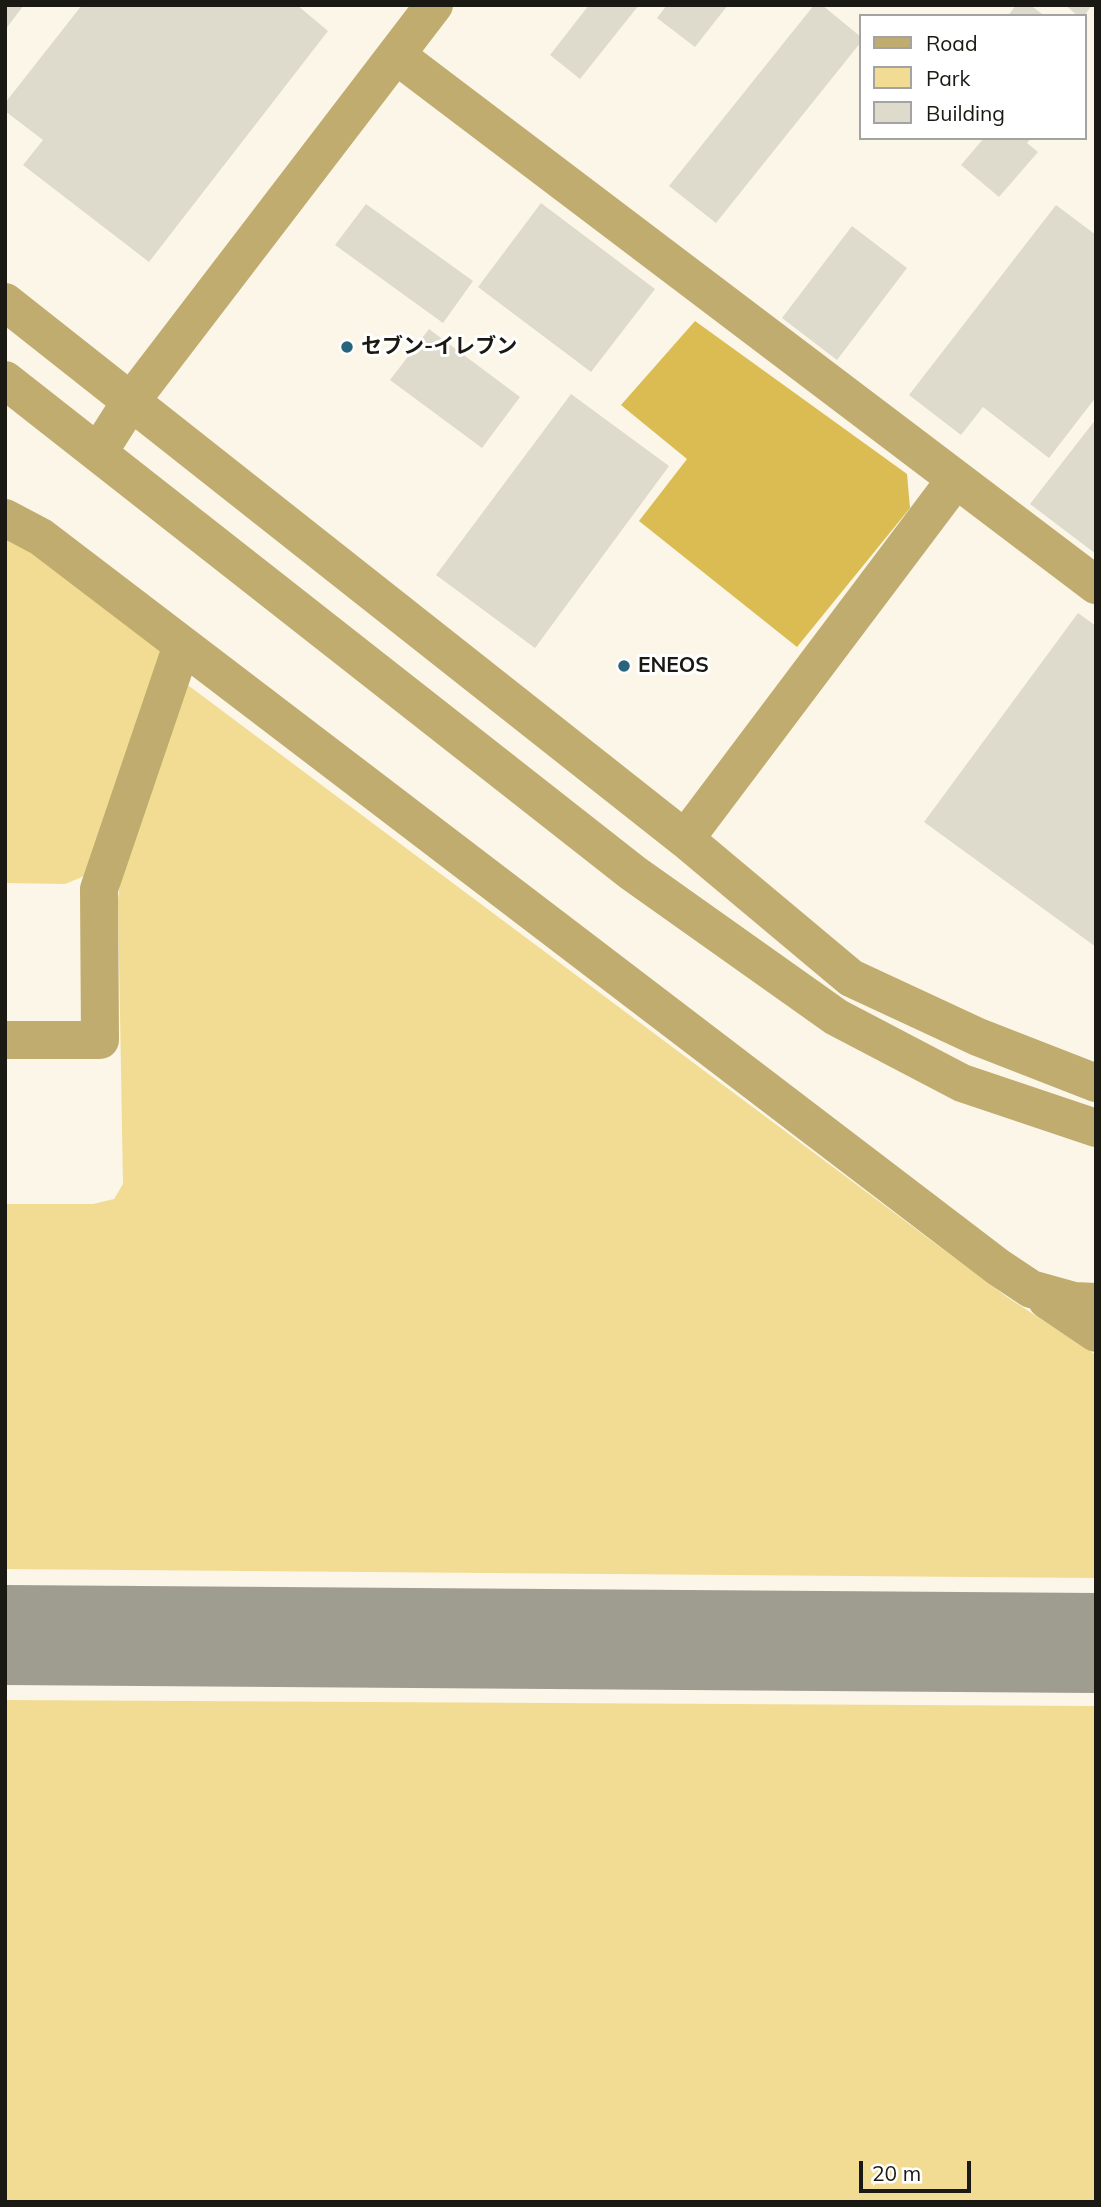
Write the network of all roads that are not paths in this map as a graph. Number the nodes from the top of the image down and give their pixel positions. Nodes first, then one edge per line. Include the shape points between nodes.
1 (434, 5) edge
2 (396, 55) junction
3 (5, 302) edge
4 (5, 380) edge
5 (131, 401) junction
6 (98, 453) junction
7 (956, 479) junction
8 (5, 518) edge
9 (1096, 585) edge
10 (182, 645) junction
11 (685, 839) junction
12 (5, 1040) edge
13 (1096, 1083) edge
14 (1096, 1128) edge
15 (1031, 1289) junction
16 (1096, 1302) edge
17 (1096, 1333) edge

1 - 2 street
2 - 5 street
2 - 7 street
3 - 5 street
4 - 6 street
5 - 6 street
5 - 11 street
6 - 14 street via 633,873 836,1017 962,1083
7 - 9 street
7 - 11 street
8 - 10 street via 41,537
10 - 12 street via 99,889 100,1040
10 - 15 street
11 - 13 street via 851,978 978,1037
15 - 16 street
15 - 17 street

